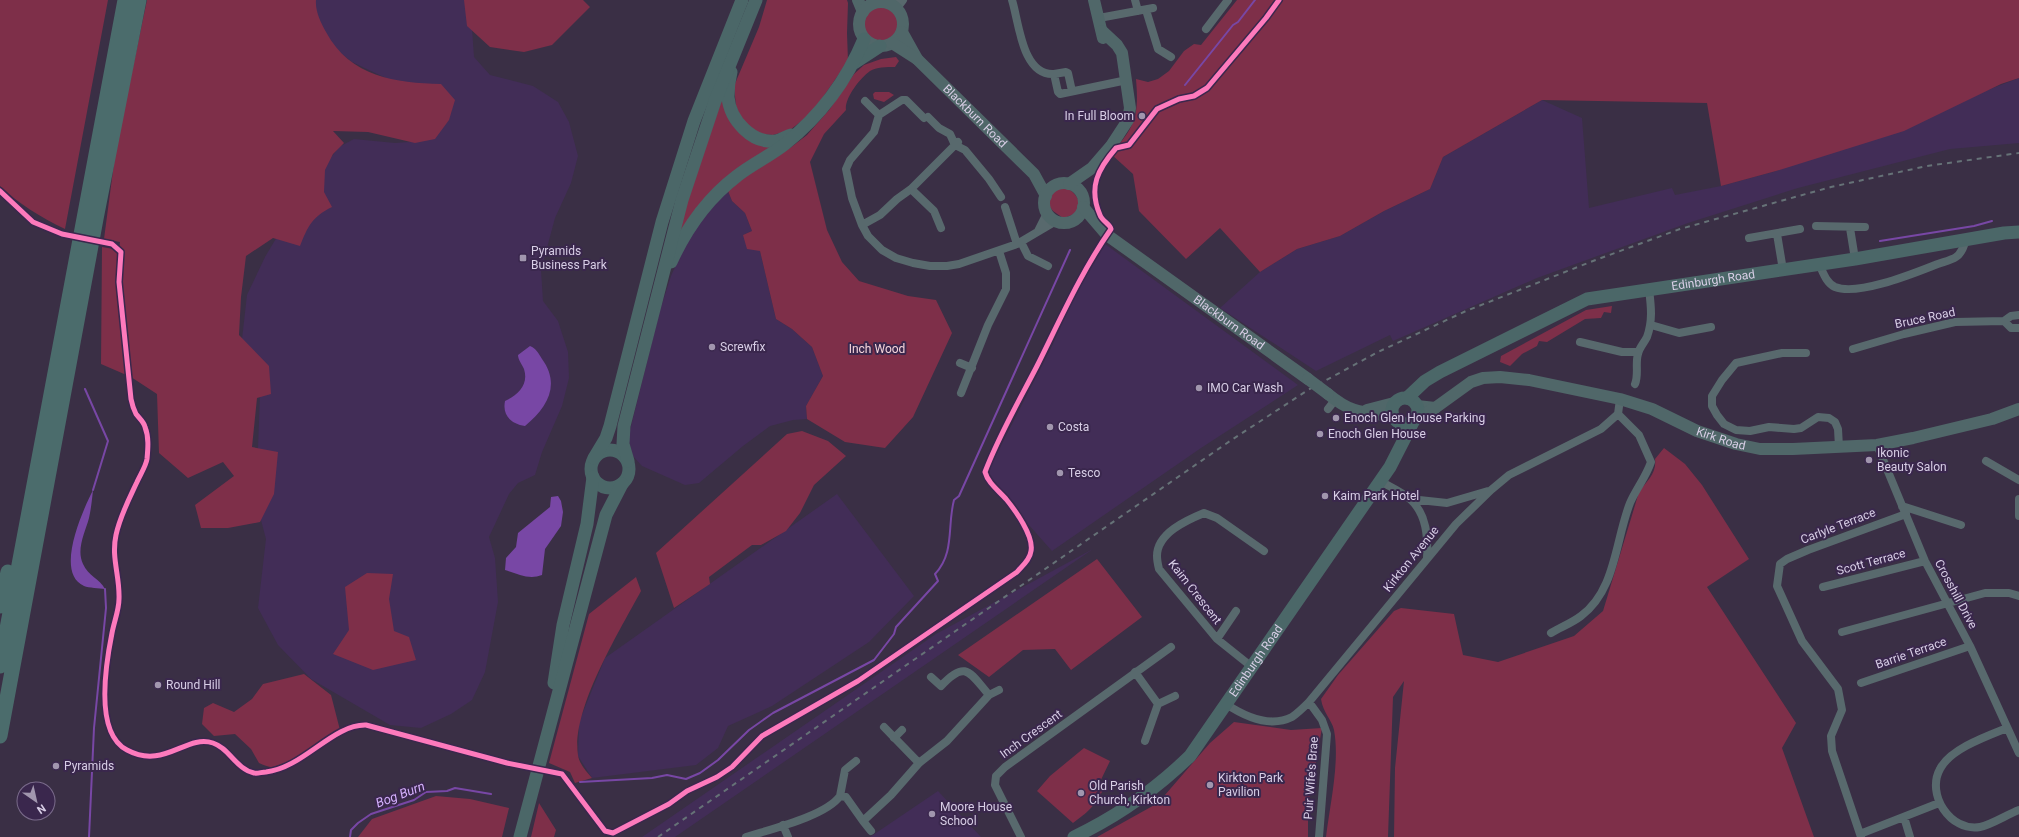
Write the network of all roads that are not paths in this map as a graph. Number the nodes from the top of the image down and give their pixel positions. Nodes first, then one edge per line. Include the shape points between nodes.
1 (125, 0) edge
2 (139, 0) edge
3 (742, 0) edge
4 (756, 0) edge
5 (858, 0) edge
6 (1012, 0) edge
7 (1094, 0) edge
8 (1135, 0) edge
9 (1228, 0) edge
10 (875, 1) edge
11 (897, 3) edge
12 (1145, 10) junction
13 (863, 12) junction
14 (1099, 18) junction
15 (1206, 29) dead end
16 (902, 32) junction
17 (864, 39) junction
18 (739, 40) junction
19 (886, 45) junction
20 (1171, 57) dead end
21 (917, 59) junction
22 (854, 63) junction
23 (1054, 74) junction
24 (1127, 80) junction
25 (1072, 91) junction
26 (865, 101) dead end
27 (879, 115) junction
28 (801, 130) junction
29 (957, 143) junction
30 (1092, 168) junction
31 (1034, 174) junction
32 (1063, 184) junction
33 (912, 189) junction
34 (1081, 193) junction
35 (1046, 196) junction
36 (1001, 197) dead end
37 (1005, 207) dead end
38 (1083, 207) junction
39 (1052, 217) junction
40 (1073, 220) junction
41 (862, 225) junction
42 (1816, 226) dead end
43 (1865, 227) dead end
44 (941, 228) dead end
45 (1800, 228) dead end
46 (1850, 228) junction
47 (1038, 230) junction
48 (2019, 232) edge
49 (1106, 233) junction
50 (1777, 234) junction
51 (1748, 238) dead end
52 (1966, 239) junction
53 (1019, 243) junction
54 (79, 245) junction
55 (999, 251) junction
56 (1855, 259) junction
57 (1819, 264) junction
58 (1048, 266) dead end
59 (1783, 270) junction
60 (658, 289) junction
61 (1648, 289) junction
62 (2019, 315) edge
63 (2004, 321) junction
64 (1651, 325) junction
65 (1711, 327) dead end
66 (2019, 328) edge
67 (1580, 342) dead end
68 (1853, 349) dead end
69 (1638, 352) junction
70 (1806, 353) dead end
71 (960, 363) dead end
72 (972, 368) junction
73 (1635, 384) dead end
74 (961, 393) dead end
75 (1620, 399) junction
76 (2019, 409) edge
77 (1407, 411) junction
78 (1618, 414) junction
79 (1877, 445) junction
80 (1839, 447) junction
81 (594, 458) junction
82 (628, 461) junction
83 (1986, 461) dead end
84 (593, 477) junction
85 (2019, 480) edge
86 (1380, 481) junction
87 (622, 484) junction
88 (1491, 490) junction
89 (1410, 499) junction
90 (2019, 499) edge
91 (1904, 510) junction
92 (2019, 516) edge
93 (1961, 525) dead end
94 (1264, 551) dead end
95 (1427, 558) junction
96 (1925, 561) junction
97 (1823, 587) dead end
98 (2019, 596) edge
99 (1949, 603) junction
100 (0, 606) edge
101 (1236, 611) dead end
102 (1842, 632) dead end
103 (1551, 633) dead end
104 (1217, 640) junction
105 (1970, 646) junction
106 (1171, 647) dead end
107 (0, 666) edge
108 (1252, 667) junction
109 (1135, 672) junction
110 (931, 677) dead end
111 (1861, 683) dead end
112 (999, 690) dead end
113 (989, 695) junction
114 (1175, 696) dead end
115 (1309, 702) junction
116 (1158, 704) junction
117 (1226, 704) junction
118 (884, 727) dead end
119 (2007, 728) junction
120 (902, 730) dead end
121 (547, 734) junction
122 (0, 736) edge
123 (894, 738) junction
124 (1145, 741) dead end
125 (2019, 753) edge
126 (856, 761) dead end
127 (919, 763) junction
128 (840, 796) junction
129 (1939, 803) junction
130 (2019, 810) edge
131 (1904, 817) junction
132 (863, 821) junction
133 (783, 825) junction
134 (871, 831) dead end
135 (1861, 836) edge
136 (520, 837) edge
137 (746, 837) edge
138 (788, 837) edge
139 (1021, 837) edge
140 (1074, 837) edge
141 (1319, 837) edge
142 (1910, 837) edge

1 - 54 highway
2 - 122 highway
3 - 81 main road via 689,136 662,222 610,426
4 - 18 main road
5 - 13 main road
6 - 23 street via 1025,52 1043,72
7 - 14 main road
8 - 12 street
9 - 15 street
10 - 11 main road
10 - 13 main road
11 - 16 main road via 902,19
12 - 14 street
12 - 20 street via 1158,49
13 - 17 main road via 859,25
14 - 24 main road via 1102,31 1120,49
16 - 19 main road
16 - 21 main road, Blackburn Road
17 - 19 main road via 871,44
17 - 22 main road
18 - 28 main road via 730,74 728,97 733,115 742,128 752,136 763,139 777,141
18 - 60 main road via 698,151
19 - 21 main road, Blackburn Road
19 - 22 main road
21 - 31 main road, Blackburn Road
22 - 28 main road via 826,103
23 - 25 street via 1058,92
23 - 25 street via 1068,73
24 - 25 street
24 - 30 main road via 1130,108 1128,120
26 - 27 street
27 - 29 street via 906,100 926,118 950,134
27 - 41 street via 874,132 850,160 846,169 852,198
28 - 60 main road via 784,145 735,177 714,196 691,226
29 - 33 street
29 - 36 street via 989,179
30 - 32 main road
30 - 34 main road
31 - 32 main road, Blackburn Road
31 - 35 main road, Blackburn Road
32 - 34 main road
32 - 35 main road via 1052,187
33 - 41 street via 880,215
33 - 44 street via 934,211
34 - 38 main road
35 - 39 main road via 1044,204
37 - 53 street
38 - 40 main road via 1078,217
38 - 49 main road, Blackburn Road
39 - 40 main road via 1064,222
39 - 47 street
39 - 47 street
40 - 49 main road, Blackburn Road
41 - 55 street via 871,240 889,255 930,266 959,264
42 - 46 street
43 - 46 street
45 - 50 street
46 - 56 street
47 - 53 street
48 - 52 main road, Edinburgh Road
49 - 77 main road, Blackburn Road, bridge via 1308,379 1330,401 1353,410
50 - 51 street
50 - 59 street
52 - 56 main road, Edinburgh Road
52 - 57 street via 1964,249 1956,257 1907,276 1858,288 1844,289 1833,286 1826,279
53 - 55 street
53 - 58 street via 1028,256
54 - 100 highway
54 - 107 highway
55 - 72 street via 1006,273 1006,290 988,326
56 - 57 main road, Edinburgh Road
57 - 59 main road, Edinburgh Road
59 - 61 main road, Edinburgh Road
60 - 82 main road via 624,426 623,444
61 - 64 street
61 - 77 main road, Edinburgh Road via 1587,299 1570,306 1425,381
62 - 63 street, Bruce Road via 2011,316
63 - 66 street, Bruce Road via 2011,328
63 - 68 street, Bruce Road via 1955,322
64 - 65 street via 1679,333
64 - 69 street
67 - 69 street via 1622,352
69 - 73 street
70 - 80 street via 1782,353 1736,363 1712,396 1712,406 1724,424 1736,430 1750,431 1769,427 1794,429 1801,428 1818,418 1829,418 1835,422 1838,429
71 - 72 street
72 - 74 street
75 - 77 main road, Kirk Road via 1500,376 1471,382 1435,408
75 - 78 street
75 - 80 main road, Kirk Road via 1652,409 1697,431 1736,444 1760,449
76 - 79 main road, Kirk Road via 1992,419
77 - 86 main road, Edinburgh Road via 1400,448
78 - 88 street, Kirkton Avenue via 1601,429 1509,475
78 - 103 street via 1638,434 1651,462 1646,477 1630,502 1603,590 1595,603 1580,617
79 - 80 main road, Kirk Road
79 - 91 street, Crosshill Drive
81 - 82 main road via 604,450 614,449 622,453
81 - 84 main road via 591,467
82 - 87 main road via 629,474
83 - 85 street
84 - 87 main road via 596,482 606,487 617,487
84 - 121 main road via 587,524 558,652
86 - 89 street
86 - 108 main road, Edinburgh Road
87 - 121 main road via 606,515
88 - 89 street via 1447,503
88 - 95 street, Kirkton Avenue via 1456,524
89 - 95 street via 1425,524 1428,539
90 - 92 street
91 - 93 street
91 - 96 street, Crosshill Drive
91 - 135 street, Carlyle Terrace via 1787,559 1780,564 1777,586 1802,641 1838,689 1842,710 1831,736 1832,751
94 - 104 street, Kaim Crescent via 1217,518 1204,513 1184,521 1163,540 1157,555 1159,569
95 - 115 street, Kirkton Avenue
96 - 97 street, Scott Terrace
96 - 99 street, Crosshill Drive
98 - 99 street via 1985,593
99 - 102 street
99 - 105 street, Crosshill Drive
101 - 104 street
104 - 108 street, Kaim Crescent
105 - 111 street, Barrie Terrace
105 - 119 street, Crosshill Drive
106 - 109 street, Inch Crescent
108 - 117 main road, Edinburgh Road
109 - 116 street
109 - 139 street, Inch Crescent via 996,776 995,785
110 - 113 street via 941,686 951,675 964,671 969,673
112 - 113 street
113 - 127 street via 947,741
114 - 116 street
115 - 117 street, Kirkton Avenue via 1294,716 1281,721 1261,720 1240,714
115 - 141 street, Puir Wife's Brae via 1322,720 1327,734
116 - 124 street
117 - 140 main road, Edinburgh Road via 1190,756 1168,778 1133,805
118 - 123 street
119 - 125 street, Crosshill Drive
119 - 129 street via 1972,742 1956,752 1940,768 1935,783
120 - 123 street
121 - 136 main road
123 - 127 street
126 - 128 street via 846,770
127 - 132 street via 891,795
128 - 132 street via 846,797
128 - 133 street via 837,801 821,811
129 - 130 street via 1950,818 1964,826 1980,827
129 - 131 street
131 - 135 street
131 - 142 street
132 - 134 street
133 - 137 street
133 - 138 street

